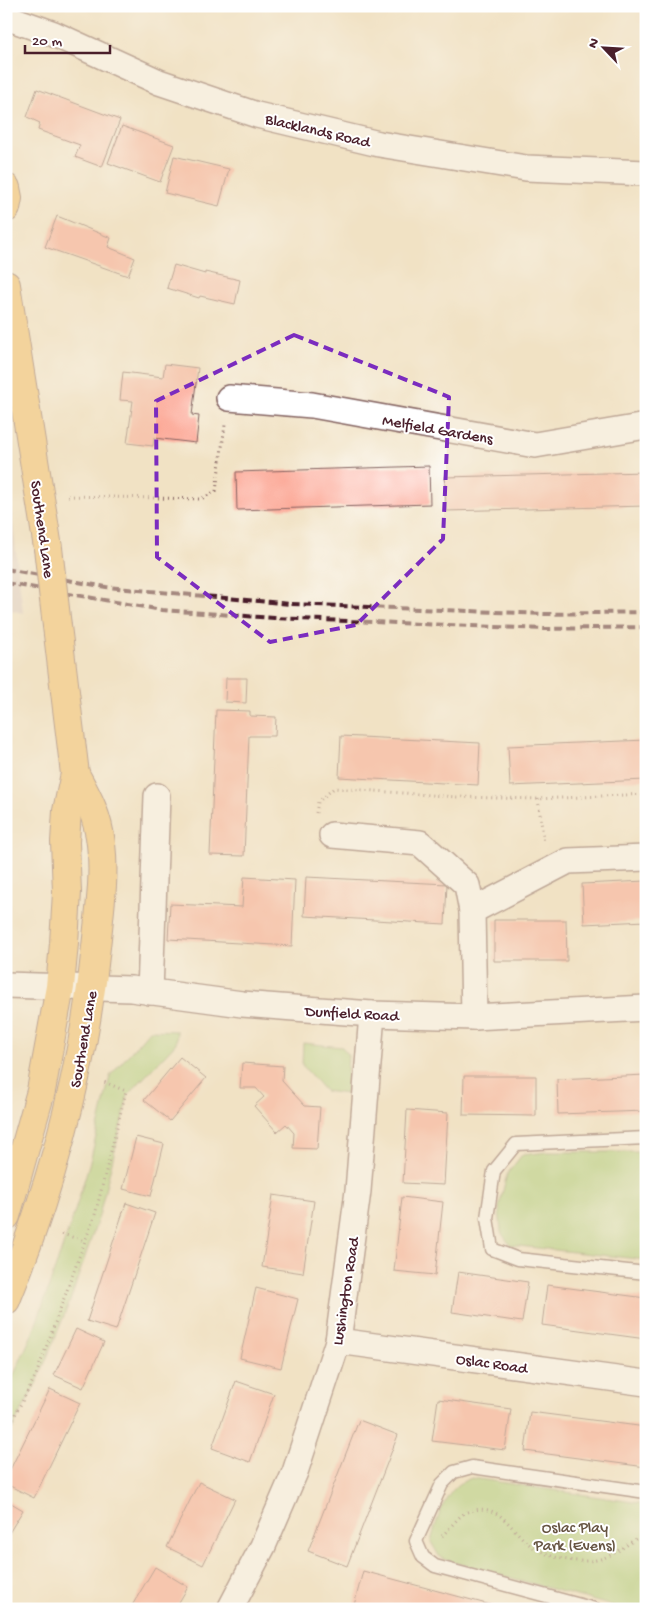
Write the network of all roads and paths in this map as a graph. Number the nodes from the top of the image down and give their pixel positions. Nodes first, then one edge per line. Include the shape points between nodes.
1 (6, 17) edge
2 (646, 173) edge
3 (6, 188) edge
4 (6, 208) edge
5 (6, 285) edge
6 (229, 398) joint
7 (646, 426) edge
8 (68, 496) dead end
9 (75, 774) junction
10 (646, 794) edge
11 (157, 796) dead end
12 (538, 798) junction
13 (332, 835) joint
14 (646, 858) edge
15 (556, 868) junction
16 (472, 911) junction
17 (6, 985) edge
18 (60, 987) junction
19 (92, 988) junction
20 (150, 992) junction
21 (646, 1008) edge
22 (372, 1014) junction
23 (474, 1017) junction
24 (100, 1081) dead end
25 (646, 1138) edge
26 (6, 1216) edge
27 (62, 1234) dead end
28 (86, 1242) junction
29 (646, 1273) edge
30 (6, 1300) edge
31 (338, 1341) junction
32 (646, 1383) edge
33 (15, 1416) junction
34 (6, 1419) edge
35 (6, 1432) edge
36 (646, 1492) edge
37 (646, 1533) edge
38 (423, 1557) junction
39 (230, 1609) edge
40 (595, 1609) edge

1 - 2 street, Blacklands Road via 54,34 159,82 257,114 378,144 526,168
3 - 4 main road
5 - 9 main road, Southend Lane, bridge via 48,548
6 - 7 street, Melfield Gardens via 312,405 535,446
6 - 8 path via 216,491 201,499
9 - 18 main road, Southend Lane via 67,811 67,892
9 - 19 main road, Southend Lane via 94,809 102,845
10 - 12 path
11 - 20 street
12 - 13 path via 457,797 334,788 318,802 313,832
12 - 15 path via 545,847
13 - 16 street via 420,843 468,885
14 - 15 street via 568,862
15 - 16 street
16 - 23 street
17 - 18 street, Dunfield Road
18 - 19 street, Dunfield Road
18 - 26 main road, Southend Lane via 41,1091
19 - 20 street, Dunfield Road
19 - 30 main road, Southend Lane via 71,1100 50,1175
20 - 22 street, Dunfield Road via 242,1004
21 - 23 street, Dunfield Road
22 - 23 street, Dunfield Road
22 - 31 street, Lushington Road via 358,1191
24 - 28 path via 126,1091
25 - 29 lane via 516,1144 494,1171 487,1218 492,1249 518,1259
27 - 28 path
28 - 33 path via 36,1375
31 - 32 street, Oslac Road
31 - 39 street, Lushington Road via 295,1472 263,1546
33 - 34 path via 9,1413
33 - 35 path
36 - 38 lane via 472,1467 454,1472 442,1484 416,1541
37 - 38 path via 604,1558 569,1561 548,1556 524,1541 502,1516 490,1510 478,1510 464,1513
38 - 40 lane via 434,1566

